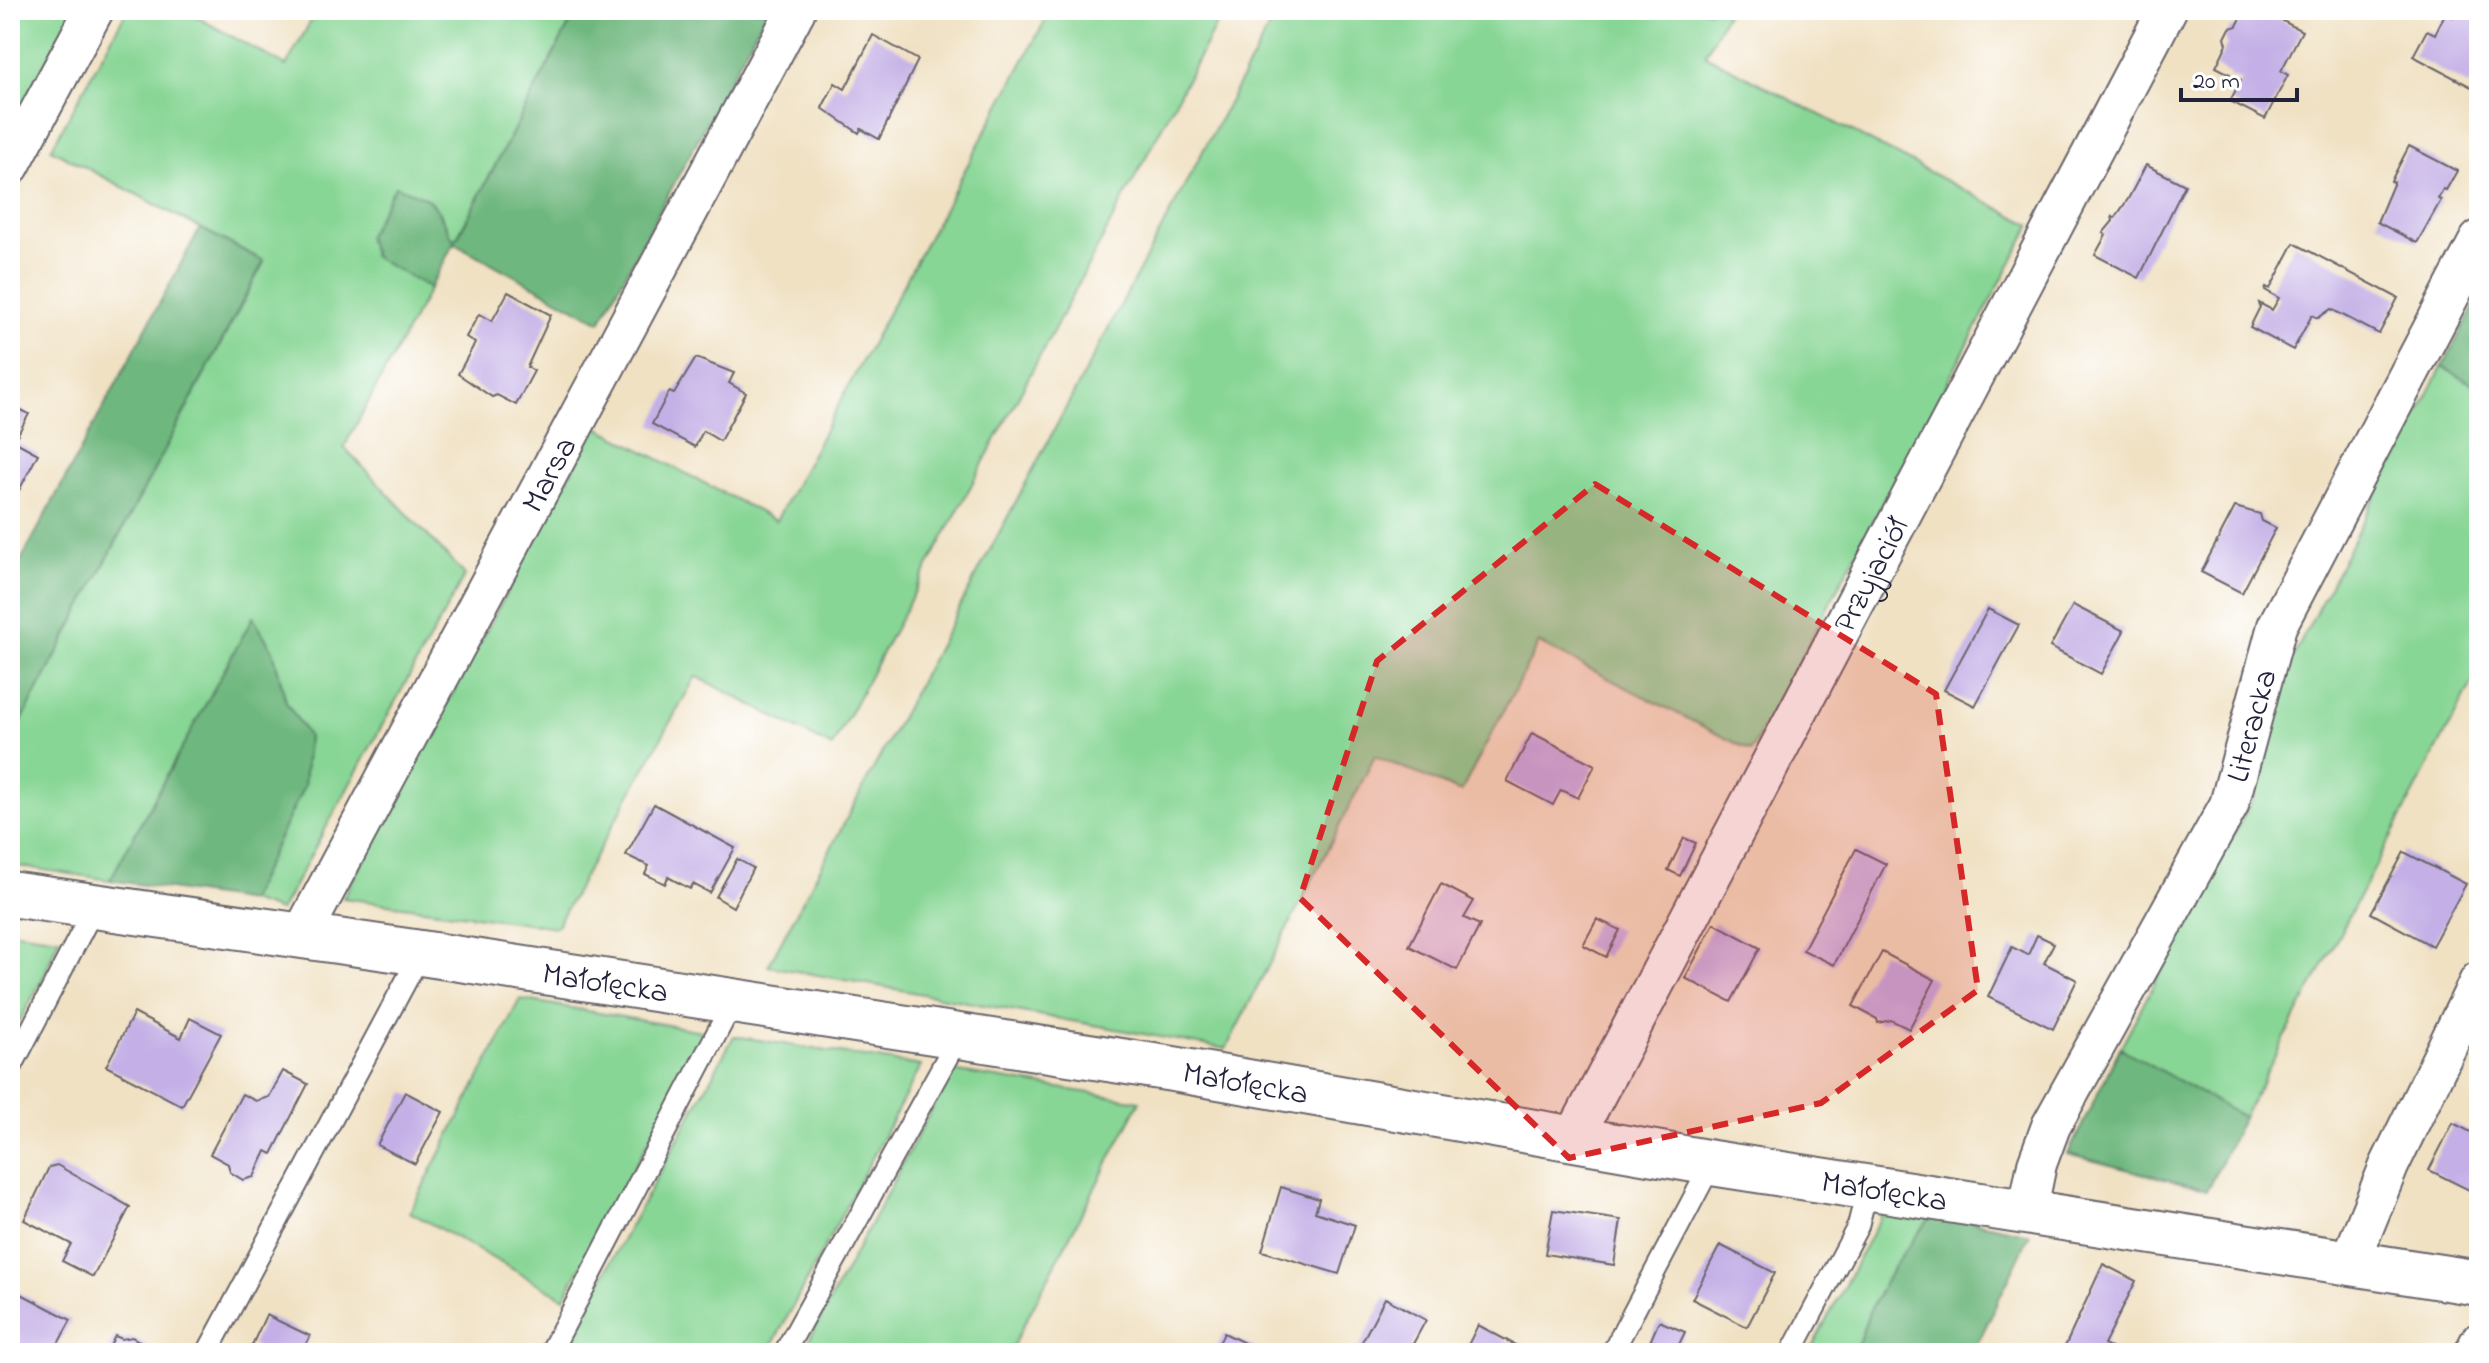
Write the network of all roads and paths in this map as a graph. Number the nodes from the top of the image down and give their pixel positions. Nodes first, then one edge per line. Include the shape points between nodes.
1 (94, 10) edge
2 (796, 10) edge
3 (2167, 10) edge
4 (10, 166) edge
5 (2479, 240) edge
6 (10, 894) edge
7 (95, 906) junction
8 (301, 936) junction
9 (421, 953) junction
10 (2479, 981) edge
11 (733, 1002) junction
12 (959, 1036) junction
13 (10, 1070) edge
14 (1573, 1139) junction
15 (1712, 1163) junction
16 (1868, 1186) junction
17 (2027, 1213) junction
18 (2350, 1262) junction
19 (2479, 1283) edge
20 (2479, 1343) edge
21 (207, 1353) edge
22 (550, 1353) edge
23 (784, 1353) edge
24 (1612, 1353) edge
25 (1791, 1353) edge
26 (2474, 1353) edge

1 - 4 street
2 - 8 street, Marsa
3 - 14 street, Przyjaciół
5 - 17 street, Literacka via 2277,626 2229,805 2051,1126
6 - 7 street, Małołęcka
7 - 8 street, Małołęcka
7 - 13 lane
8 - 9 street, Małołęcka
9 - 11 street, Małołęcka
9 - 21 lane
10 - 18 street via 2402,1138
11 - 12 street, Małołęcka
11 - 22 lane
12 - 14 street, Małołęcka
12 - 23 lane
14 - 15 street, Małołęcka
15 - 16 street, Małołęcka
15 - 24 lane
16 - 17 street, Małołęcka
16 - 25 lane via 1858,1226
17 - 18 street, Małołęcka
18 - 19 street, Małołęcka
20 - 26 street

